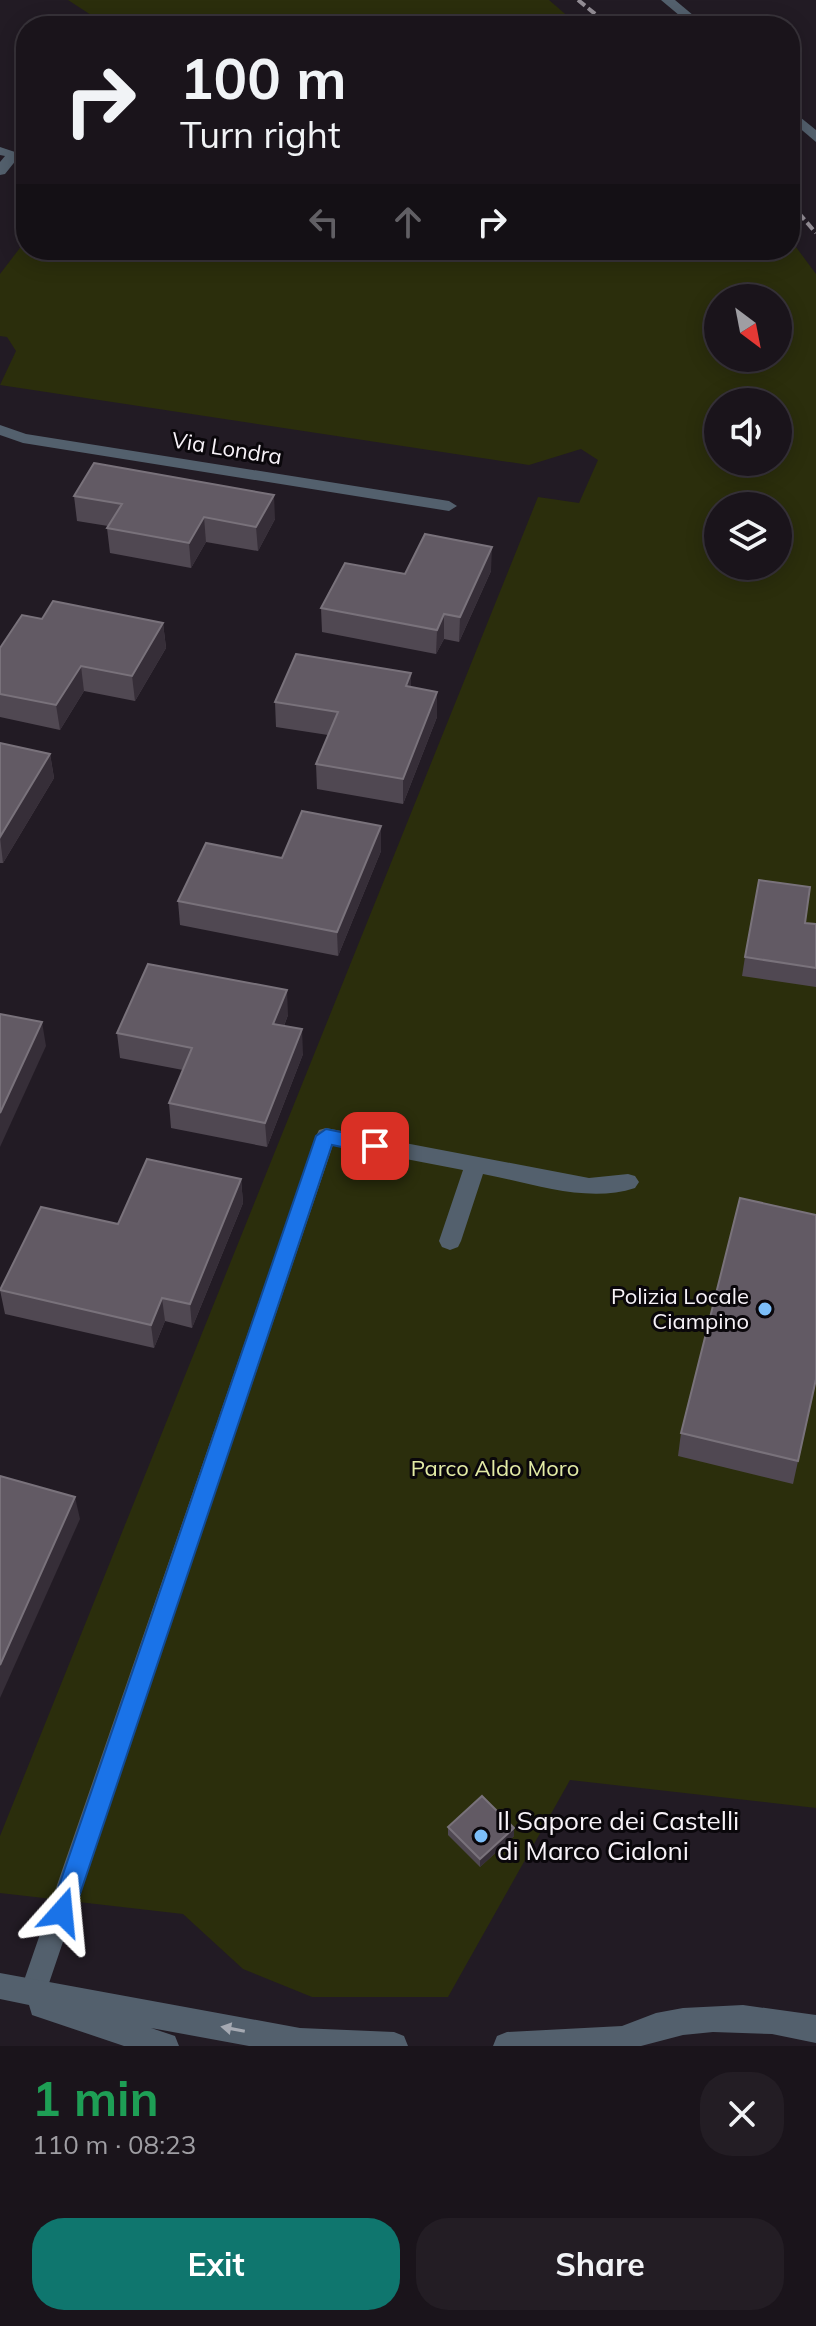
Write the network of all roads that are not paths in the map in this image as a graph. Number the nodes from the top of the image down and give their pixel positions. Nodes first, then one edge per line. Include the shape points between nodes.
1 (667, 0) edge
2 (687, 16) edge
3 (800, 123) edge
4 (816, 138) edge
5 (7, 153) edge
6 (0, 171) edge
7 (0, 430) edge
8 (449, 506) dead end
9 (475, 1165) junction
10 (628, 1182) dead end
11 (450, 1241) dead end
12 (0, 1988) edge
13 (33, 1992) junction
14 (816, 2029) edge
15 (620, 2043) edge
16 (165, 2046) edge
17 (394, 2046) edge
18 (507, 2046) edge

1 - 2 street
3 - 4 street
5 - 6 street
7 - 8 street, Via Londra via 23,438
9 - 10 street via 589,1186
9 - 11 street
9 - 13 street via 326,1136
12 - 13 street
12 - 16 street
17 -> 13 street via 300,2042
14 - 15 street via 787,2020 719,2020 652,2025
15 - 18 street

